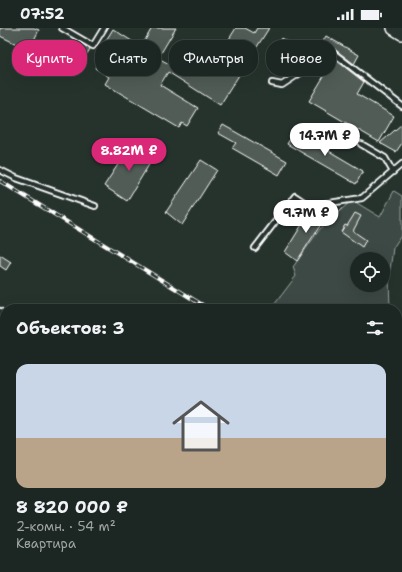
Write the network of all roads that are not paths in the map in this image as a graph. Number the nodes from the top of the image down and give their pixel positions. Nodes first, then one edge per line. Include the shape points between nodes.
1 (62, 28) edge
2 (104, 28) edge
3 (394, 28) edge
4 (402, 33) edge
5 (272, 83) dead end
6 (402, 106) edge
7 (361, 144) dead end
8 (402, 164) edge
9 (0, 170) edge
10 (393, 172) junction
11 (95, 206) dead end
12 (255, 248) dead end

1 - 2 lane via 93,46
3 - 4 main road
5 - 6 lane via 282,85 332,52
7 - 10 lane via 385,158
8 - 10 lane
9 - 11 lane
10 - 12 lane via 362,198 310,206 295,196

